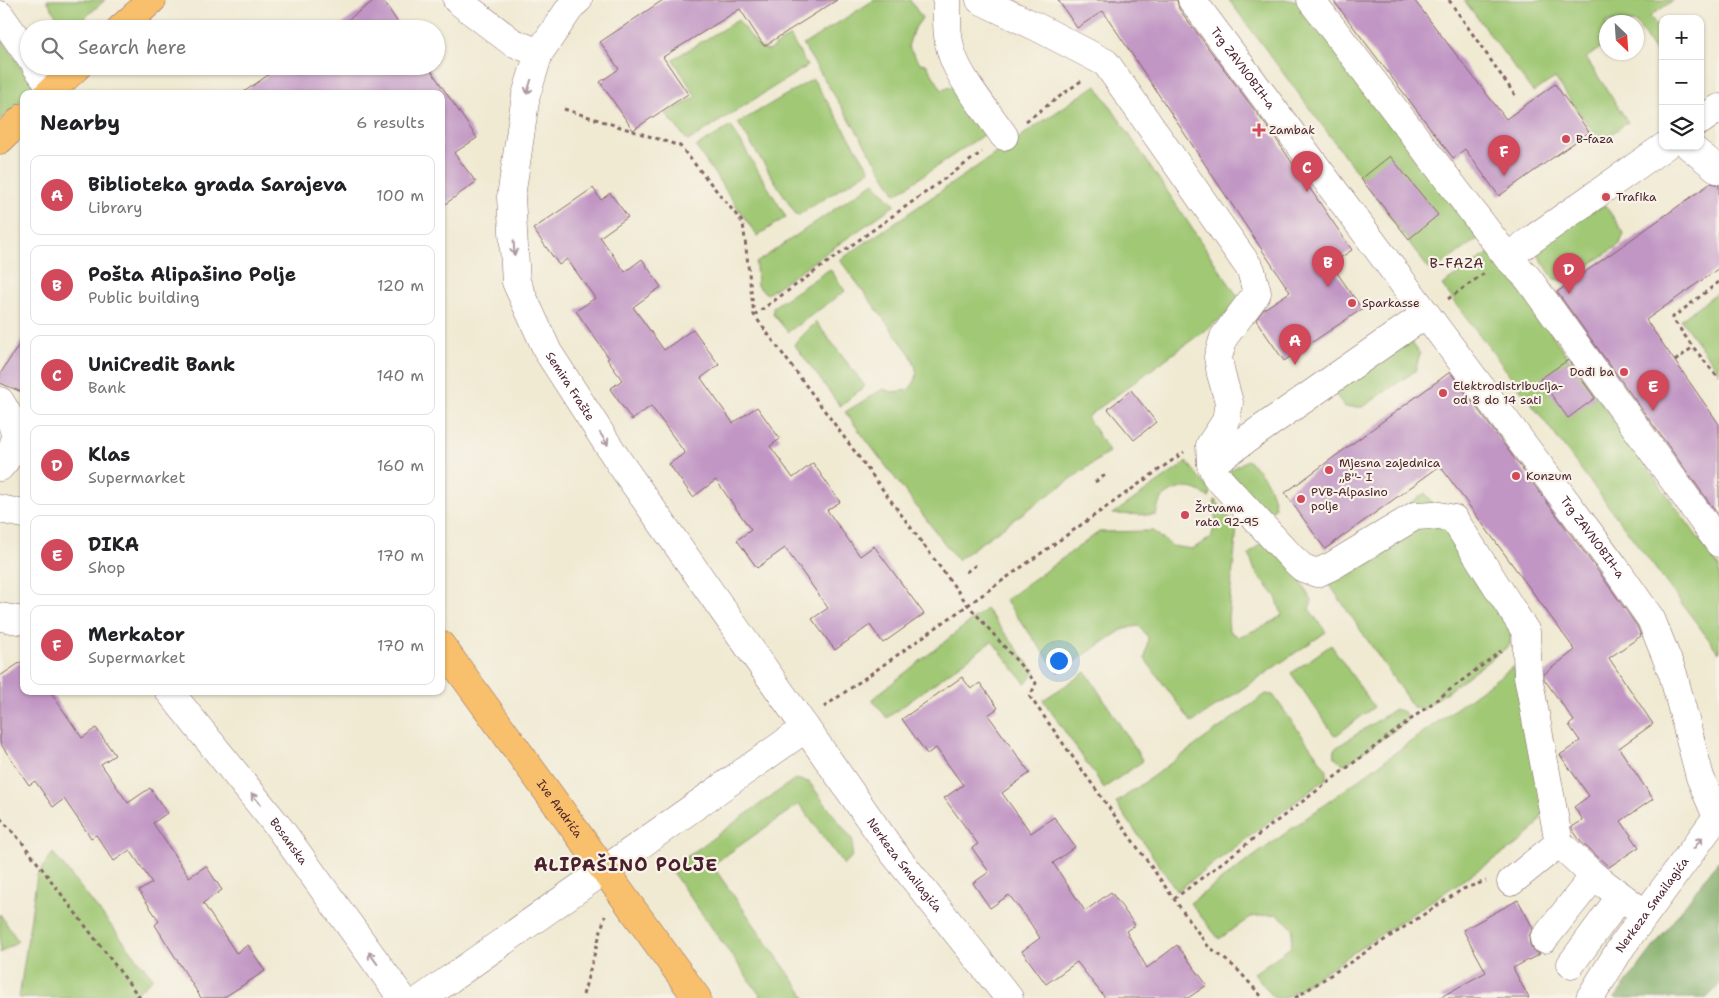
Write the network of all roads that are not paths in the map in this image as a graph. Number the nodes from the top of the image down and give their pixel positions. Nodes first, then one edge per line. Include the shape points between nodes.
1 (152, 0) edge
2 (457, 0) edge
3 (578, 0) edge
4 (947, 0) edge
5 (980, 0) edge
6 (1192, 0) edge
7 (1311, 0) edge
8 (0, 15) edge
9 (130, 20) edge
10 (20, 44) edge
11 (540, 53) junction
12 (1719, 108) edge
13 (1704, 119) edge
14 (20, 121) edge
15 (1004, 136) road end
16 (0, 140) edge
17 (1660, 150) edge
18 (1694, 150) edge
19 (1719, 170) edge
20 (1507, 257) junction
21 (1426, 314) junction
22 (0, 401) edge
23 (1210, 464) junction
24 (0, 467) edge
25 (0, 510) edge
26 (20, 513) edge
27 (1719, 543) edge
28 (0, 617) edge
29 (20, 620) edge
30 (445, 650) edge
31 (172, 695) edge
32 (803, 726) junction
33 (1710, 770) edge
34 (1718, 816) edge
35 (1559, 843) junction
36 (604, 871) junction
37 (1594, 876) junction
38 (1511, 882) road end
39 (1621, 896) junction
40 (1645, 914) junction
41 (1544, 939) dead end
42 (1571, 964) dead end
43 (402, 998) edge
44 (423, 998) edge
45 (697, 998) edge
46 (1009, 998) edge
47 (1590, 998) edge

1 - 9 main road
2 - 11 street via 512,42
3 - 11 street, Semira Frašte
4 - 15 street via 947,32 952,55 964,79
5 - 23 street via 1106,63 1251,270 1257,294 1224,337 1218,357 1229,402 1226,421 1210,445
6 - 21 street, Trg ZAVNOBIH-a
7 - 20 street
8 - 10 street
11 -> 32 street, Semira Frašte via 526,95 511,196 516,282 548,352 619,462
12 - 13 street
14 - 16 main road
17 - 20 street
18 - 19 street
20 - 27 street via 1527,277
21 - 23 street
21 - 33 street, Trg ZAVNOBIH-a via 1651,619
22 - 24 street via 16,434 10,457
23 - 35 street via 1216,476 1293,559 1303,568 1317,573 1415,516 1454,519 1526,632 1528,676
25 - 26 street
28 - 29 street
30 - 36 main road, Ive Andrića
43 -> 31 street, Bosanska via 280,829
32 - 36 street
32 - 46 street, Nerkeza Smailagića via 892,851
33 - 34 street, Trg ZAVNOBIH-a
40 -> 34 street, Nerkeza Smailagića
35 - 37 street
35 - 38 street
36 - 44 street
36 - 45 main road, Ive Andrića
37 - 39 street
37 - 41 street
39 - 40 street
39 - 42 street
40 - 47 street, Nerkeza Smailagića

